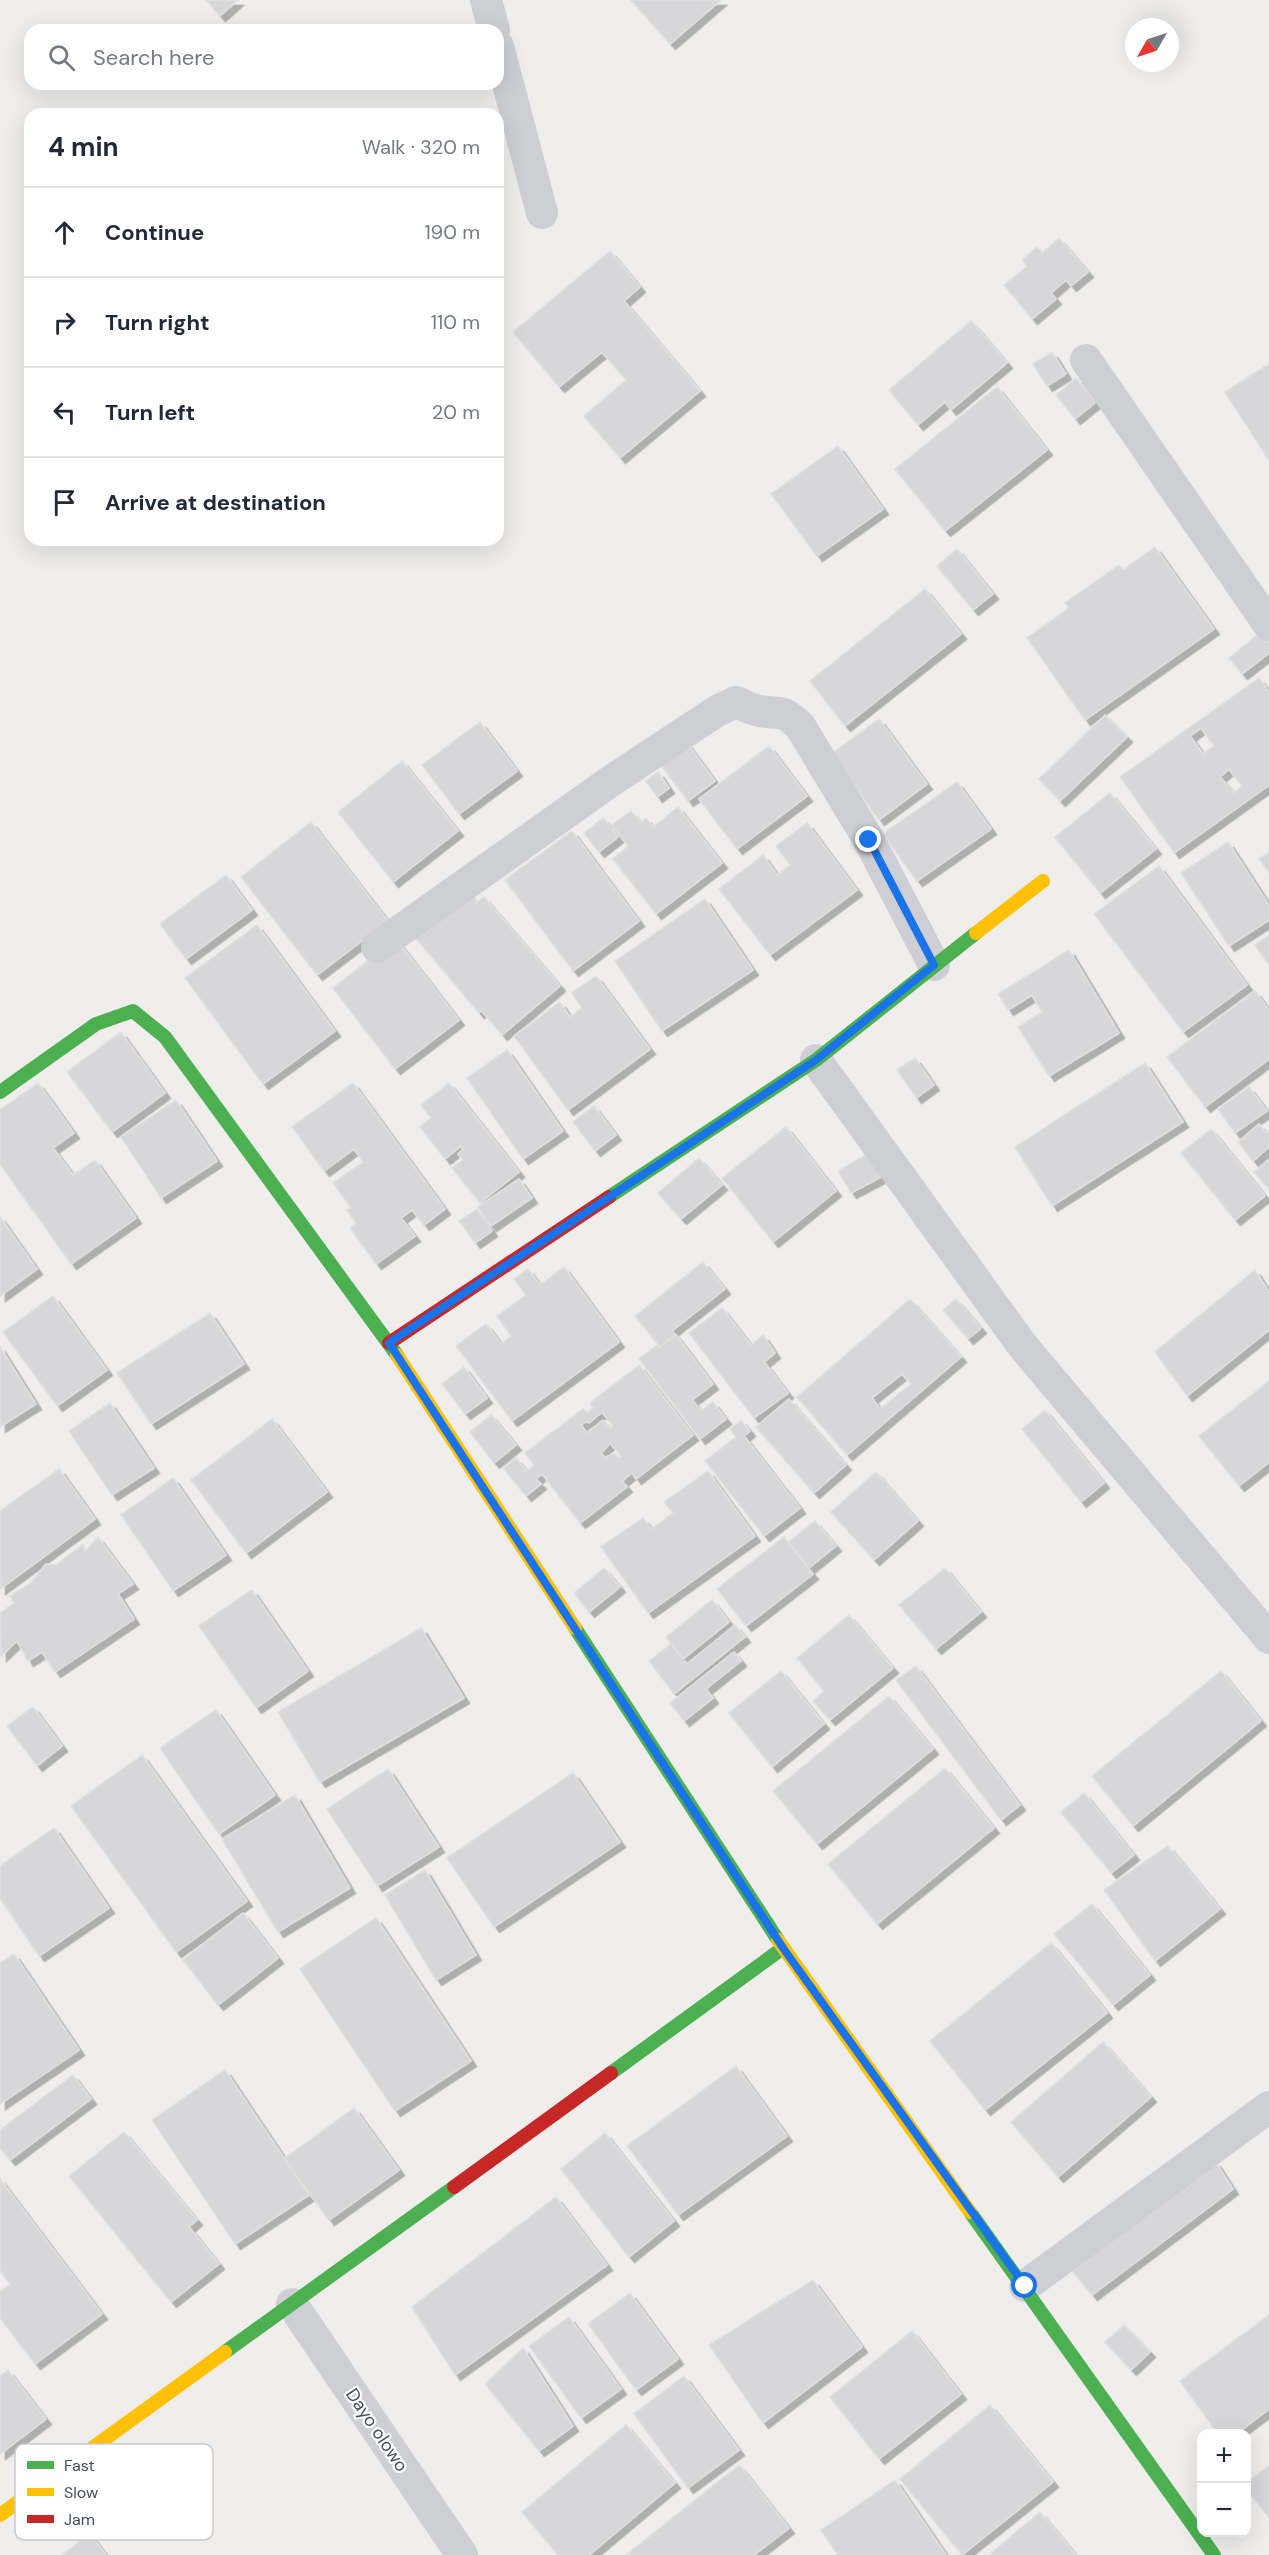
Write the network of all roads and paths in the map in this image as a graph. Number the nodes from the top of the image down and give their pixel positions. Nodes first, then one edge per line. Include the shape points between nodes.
1 (486, 0) edge
2 (492, 24) edge
3 (504, 69) edge
4 (542, 213) dead end
5 (1086, 360) dead end
6 (1269, 625) edge
7 (1043, 881) dead end
8 (377, 947) dead end
9 (934, 965) junction
10 (816, 1060) junction
11 (0, 1092) edge
12 (389, 1343) junction
13 (1269, 1638) edge
14 (783, 1948) junction
15 (1269, 2107) edge
16 (1025, 2286) junction
17 (292, 2304) junction
18 (98, 2444) edge
19 (15, 2504) edge
20 (0, 2515) edge
21 (462, 2555) edge
22 (1214, 2555) edge

1 - 2 street
3 - 4 street
5 - 6 street
7 - 9 street
8 - 9 street via 611,781 736,702 759,711 787,715 800,726 869,840
9 - 10 street
10 - 12 street
10 - 13 street via 1022,1345
11 - 12 street via 96,1024 133,1011 165,1037
12 - 14 street
14 - 16 street
14 - 17 street
15 - 16 street
16 - 22 street
17 - 18 street
17 - 21 street, Dayo olowo
19 - 20 street

